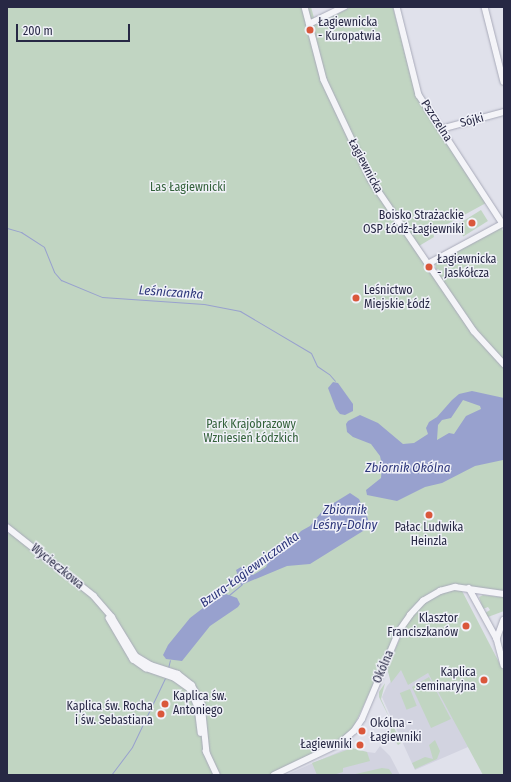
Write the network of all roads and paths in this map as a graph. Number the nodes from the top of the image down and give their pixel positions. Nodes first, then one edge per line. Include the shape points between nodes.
1 (305, 7) edge
2 (344, 7) edge
3 (397, 7) edge
4 (485, 7) edge
5 (308, 24) junction
6 (504, 82) edge
7 (504, 112) edge
8 (441, 130) junction
9 (503, 223) edge
10 (428, 264) junction
11 (504, 364) edge
12 (7, 527) edge
13 (469, 588) junction
14 (504, 594) edge
15 (504, 620) edge
16 (497, 639) junction
17 (504, 665) edge
18 (216, 775) edge
19 (274, 775) edge

1 - 5 street, Łagiewnicka
2 - 5 street
3 - 8 street, Pszczelna via 419,95
4 - 6 street
5 - 10 street, Łagiewnicka via 325,84 366,171
7 - 8 street, Sójki
8 - 9 street, Pszczelna
9 - 10 street
10 - 11 street, Łagiewnicka via 478,335
12 - 18 street, Wycieczkowa via 90,593 106,610 123,646 133,659 146,668 180,680 190,689 198,707 201,737
13 - 14 street, Okólna
13 - 16 street
13 - 19 street, Okólna via 455,587 440,591 410,614 397,636 360,721 348,737
15 - 16 street
16 - 17 street

